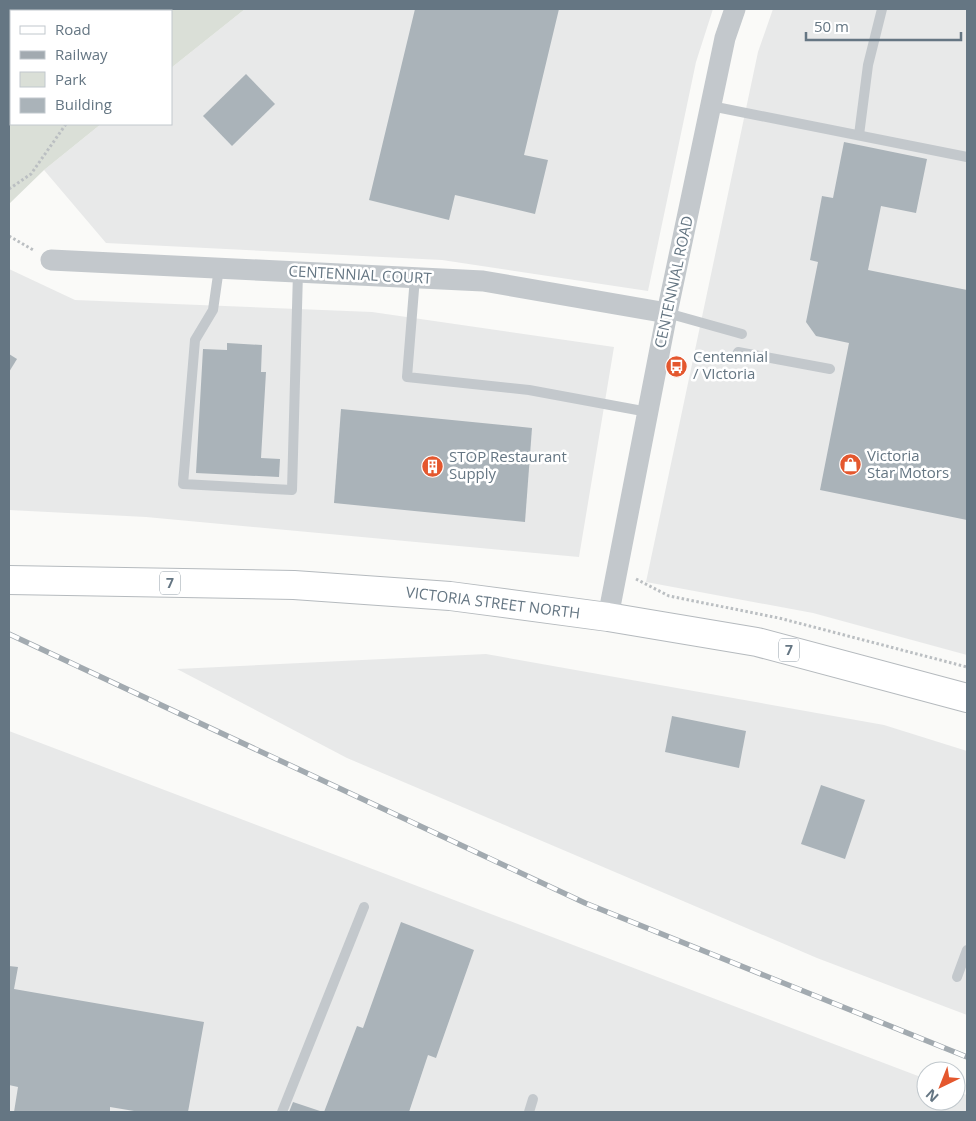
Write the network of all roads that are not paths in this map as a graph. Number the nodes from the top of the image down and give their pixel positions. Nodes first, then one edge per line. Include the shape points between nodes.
1 (734, 9) edge
2 (882, 9) edge
3 (711, 106) junction
4 (859, 135) junction
5 (967, 157) edge
6 (51, 260) road end
7 (219, 268) junction
8 (298, 272) junction
9 (414, 278) junction
10 (667, 313) junction
11 (742, 334) dead end
12 (738, 352) dead end
13 (830, 369) dead end
14 (648, 412) junction
15 (9, 580) edge
16 (608, 617) junction
17 (967, 698) edge
18 (364, 907) dead end
19 (967, 950) edge
20 (957, 977) dead end
21 (533, 1099) dead end
22 (282, 1112) edge
23 (529, 1112) edge

1 - 3 street, CENTENNIAL ROAD
2 - 4 lane via 868,66
3 - 4 lane
3 - 10 street, CENTENNIAL ROAD
4 - 5 lane
6 - 7 street, CENTENNIAL COURT
7 - 8 street, CENTENNIAL COURT
7 - 8 lane via 213,310 194,340 183,484 292,490
8 - 9 street, CENTENNIAL COURT
9 - 10 street, CENTENNIAL COURT via 483,281
9 - 14 lane via 406,377 529,390
10 - 11 lane
10 - 14 street, CENTENNIAL ROAD
12 - 13 lane
14 - 16 street, CENTENNIAL ROAD
15 - 16 main road, VICTORIA STREET NORTH / 7 via 294,585 450,596
16 - 17 main road, VICTORIA STREET NORTH / 7 via 756,642
18 - 22 lane
19 - 20 lane
21 - 23 lane

